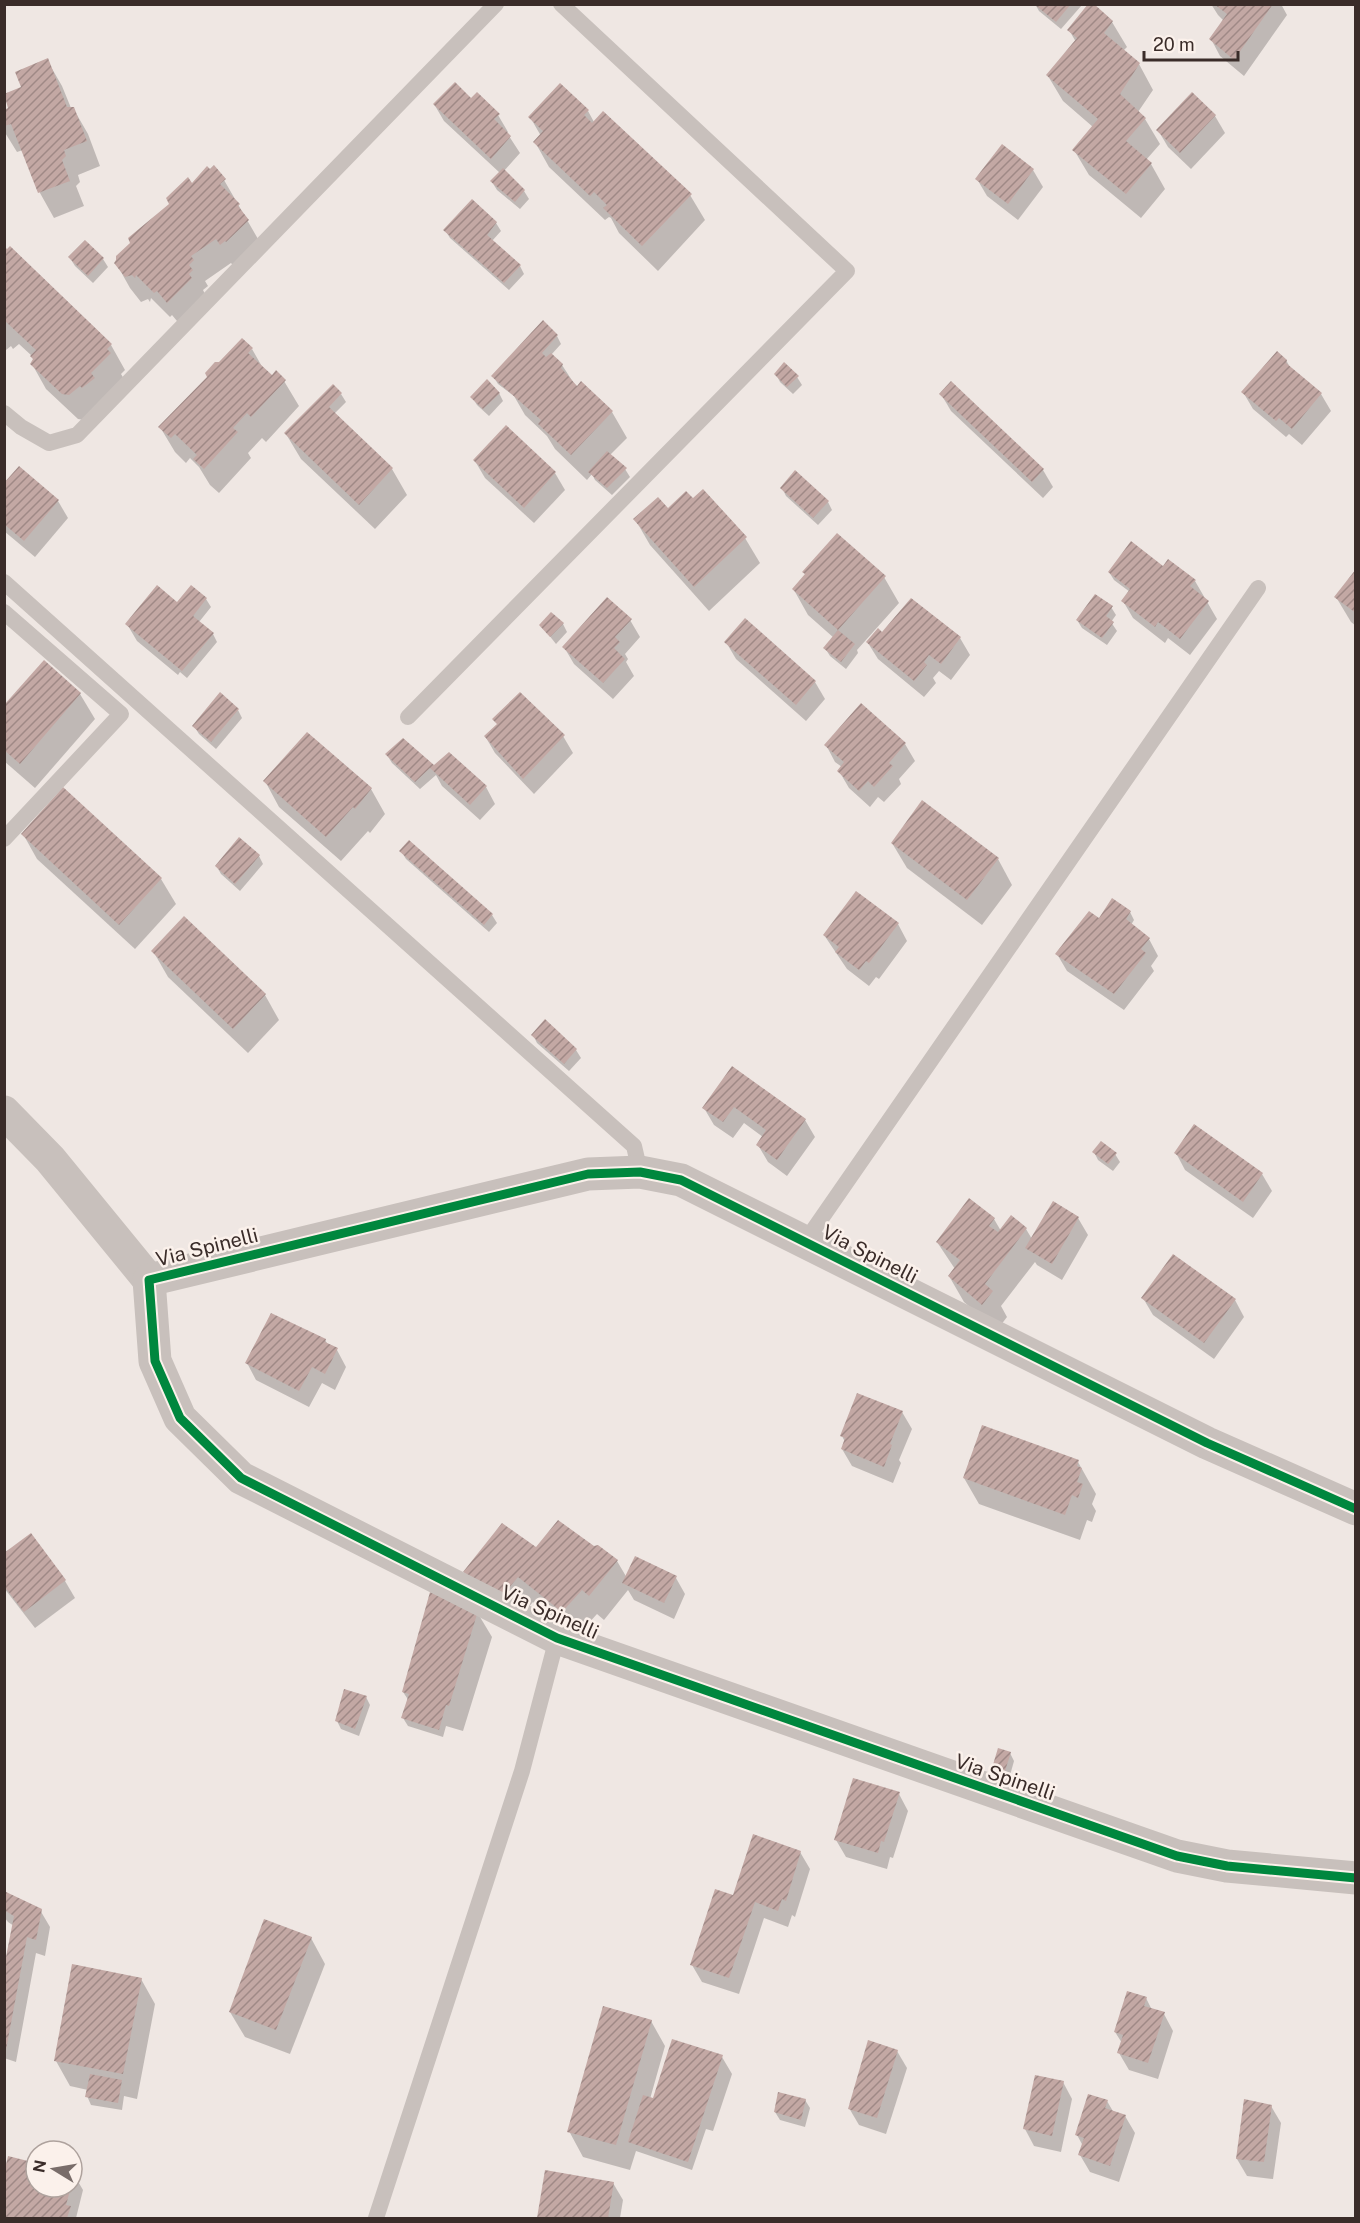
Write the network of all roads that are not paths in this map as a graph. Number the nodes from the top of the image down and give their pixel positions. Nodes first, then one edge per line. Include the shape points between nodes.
1 (496, 4) edge
2 (561, 4) edge
3 (4, 413) edge
4 (4, 582) edge
5 (1258, 588) dead end
6 (4, 612) edge
7 (408, 717) dead end
8 (4, 839) edge
9 (4, 1112) edge
10 (640, 1172) junction
11 (805, 1242) junction
12 (149, 1280) junction
13 (1356, 1509) edge
14 (557, 1638) junction
15 (1356, 1878) edge
16 (376, 2218) edge

1 - 3 lane via 77,435 49,443
2 - 7 lane via 847,271
4 - 10 lane via 634,1146
5 - 11 lane
6 - 8 lane via 121,714
9 - 12 street via 50,1159
10 - 11 street, Via Spinelli via 681,1180
10 - 12 street, Via Spinelli via 588,1174
11 - 13 street, Via Spinelli via 1207,1443
12 - 14 street, Via Spinelli via 155,1361 180,1418 242,1478
14 - 15 street, Via Spinelli via 1177,1856 1227,1866
14 - 16 lane via 522,1771

